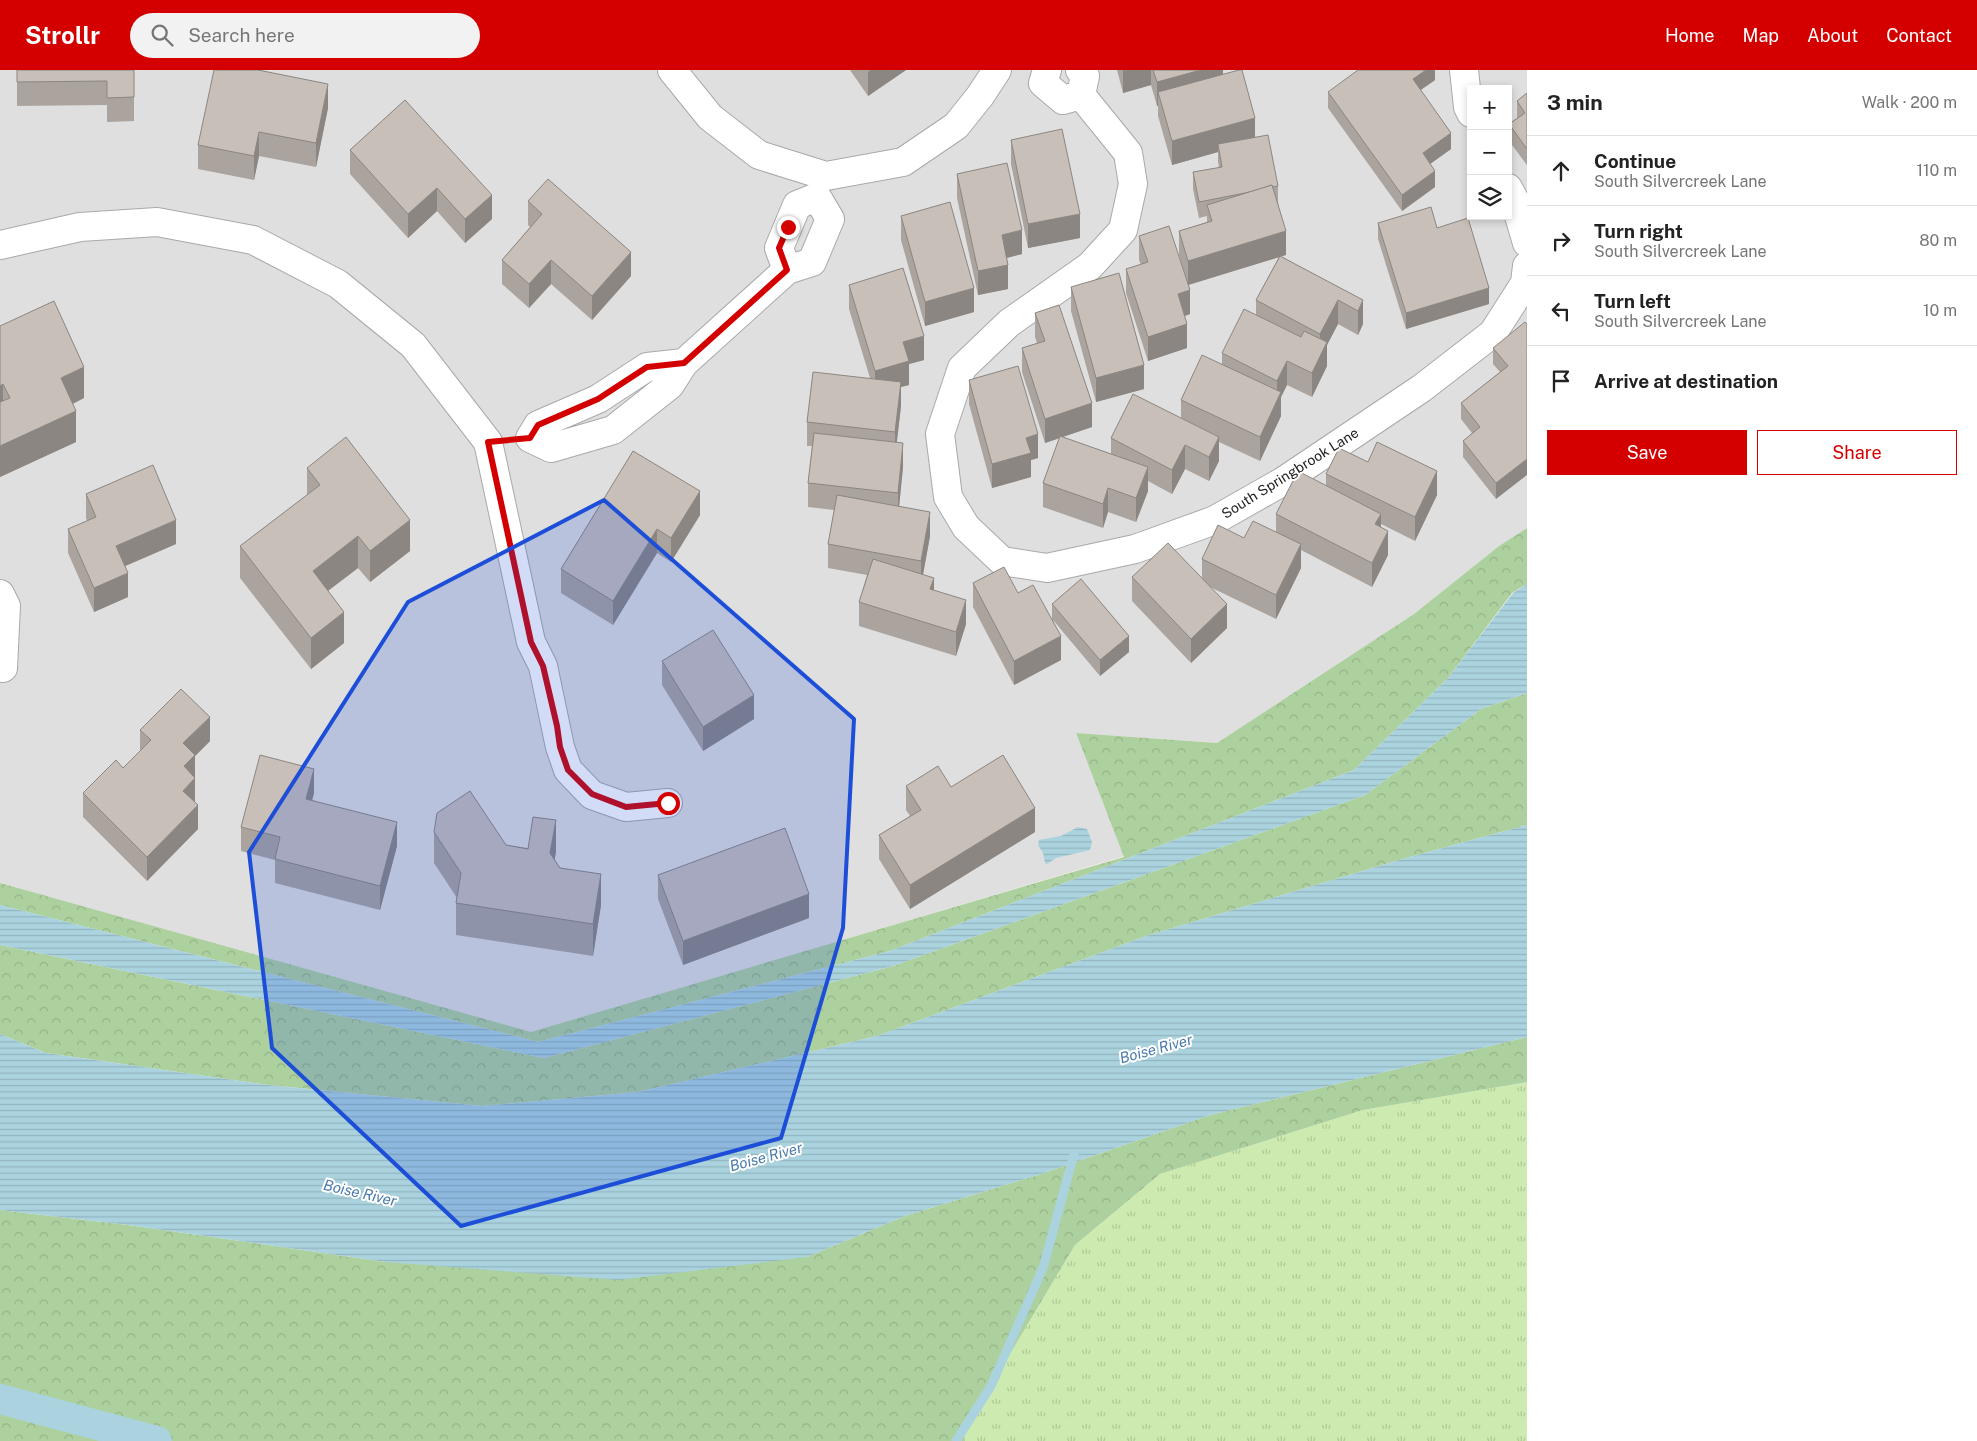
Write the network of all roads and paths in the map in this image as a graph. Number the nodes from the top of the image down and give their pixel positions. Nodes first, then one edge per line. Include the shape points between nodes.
1 (672, 70) edge
2 (997, 70) edge
3 (1047, 70) edge
4 (1464, 70) edge
5 (1080, 82) edge
6 (1467, 98) edge
7 (822, 186) junction
8 (1512, 195) edge
9 (1527, 243) edge
10 (0, 245) edge
11 (1527, 266) edge
12 (488, 442) junction
13 (0, 594) edge
14 (3, 668) dead end
15 (668, 803) dead end

1 - 7 street via 710,117 760,156
2 - 7 street via 956,126 903,162
3 - 5 street, South Springbrook Lane via 1043,83 1063,100
4 - 6 street
5 - 11 street, South Springbrook Lane via 1128,153 1134,184 1123,230 1090,266 1009,323 962,368 940,434 948,497 966,527 1002,561 1047,568 1135,549 1215,520 1282,482 1413,394 1493,333 1525,283
7 - 12 street via 830,219 812,262 787,270 684,363 647,367 598,399 538,425 530,438
8 - 9 street
10 - 12 street via 80,227 157,222 253,240 338,284 413,345
12 - 15 street via 531,642 543,666 568,770 592,794 626,807
13 - 14 street via 6,606

